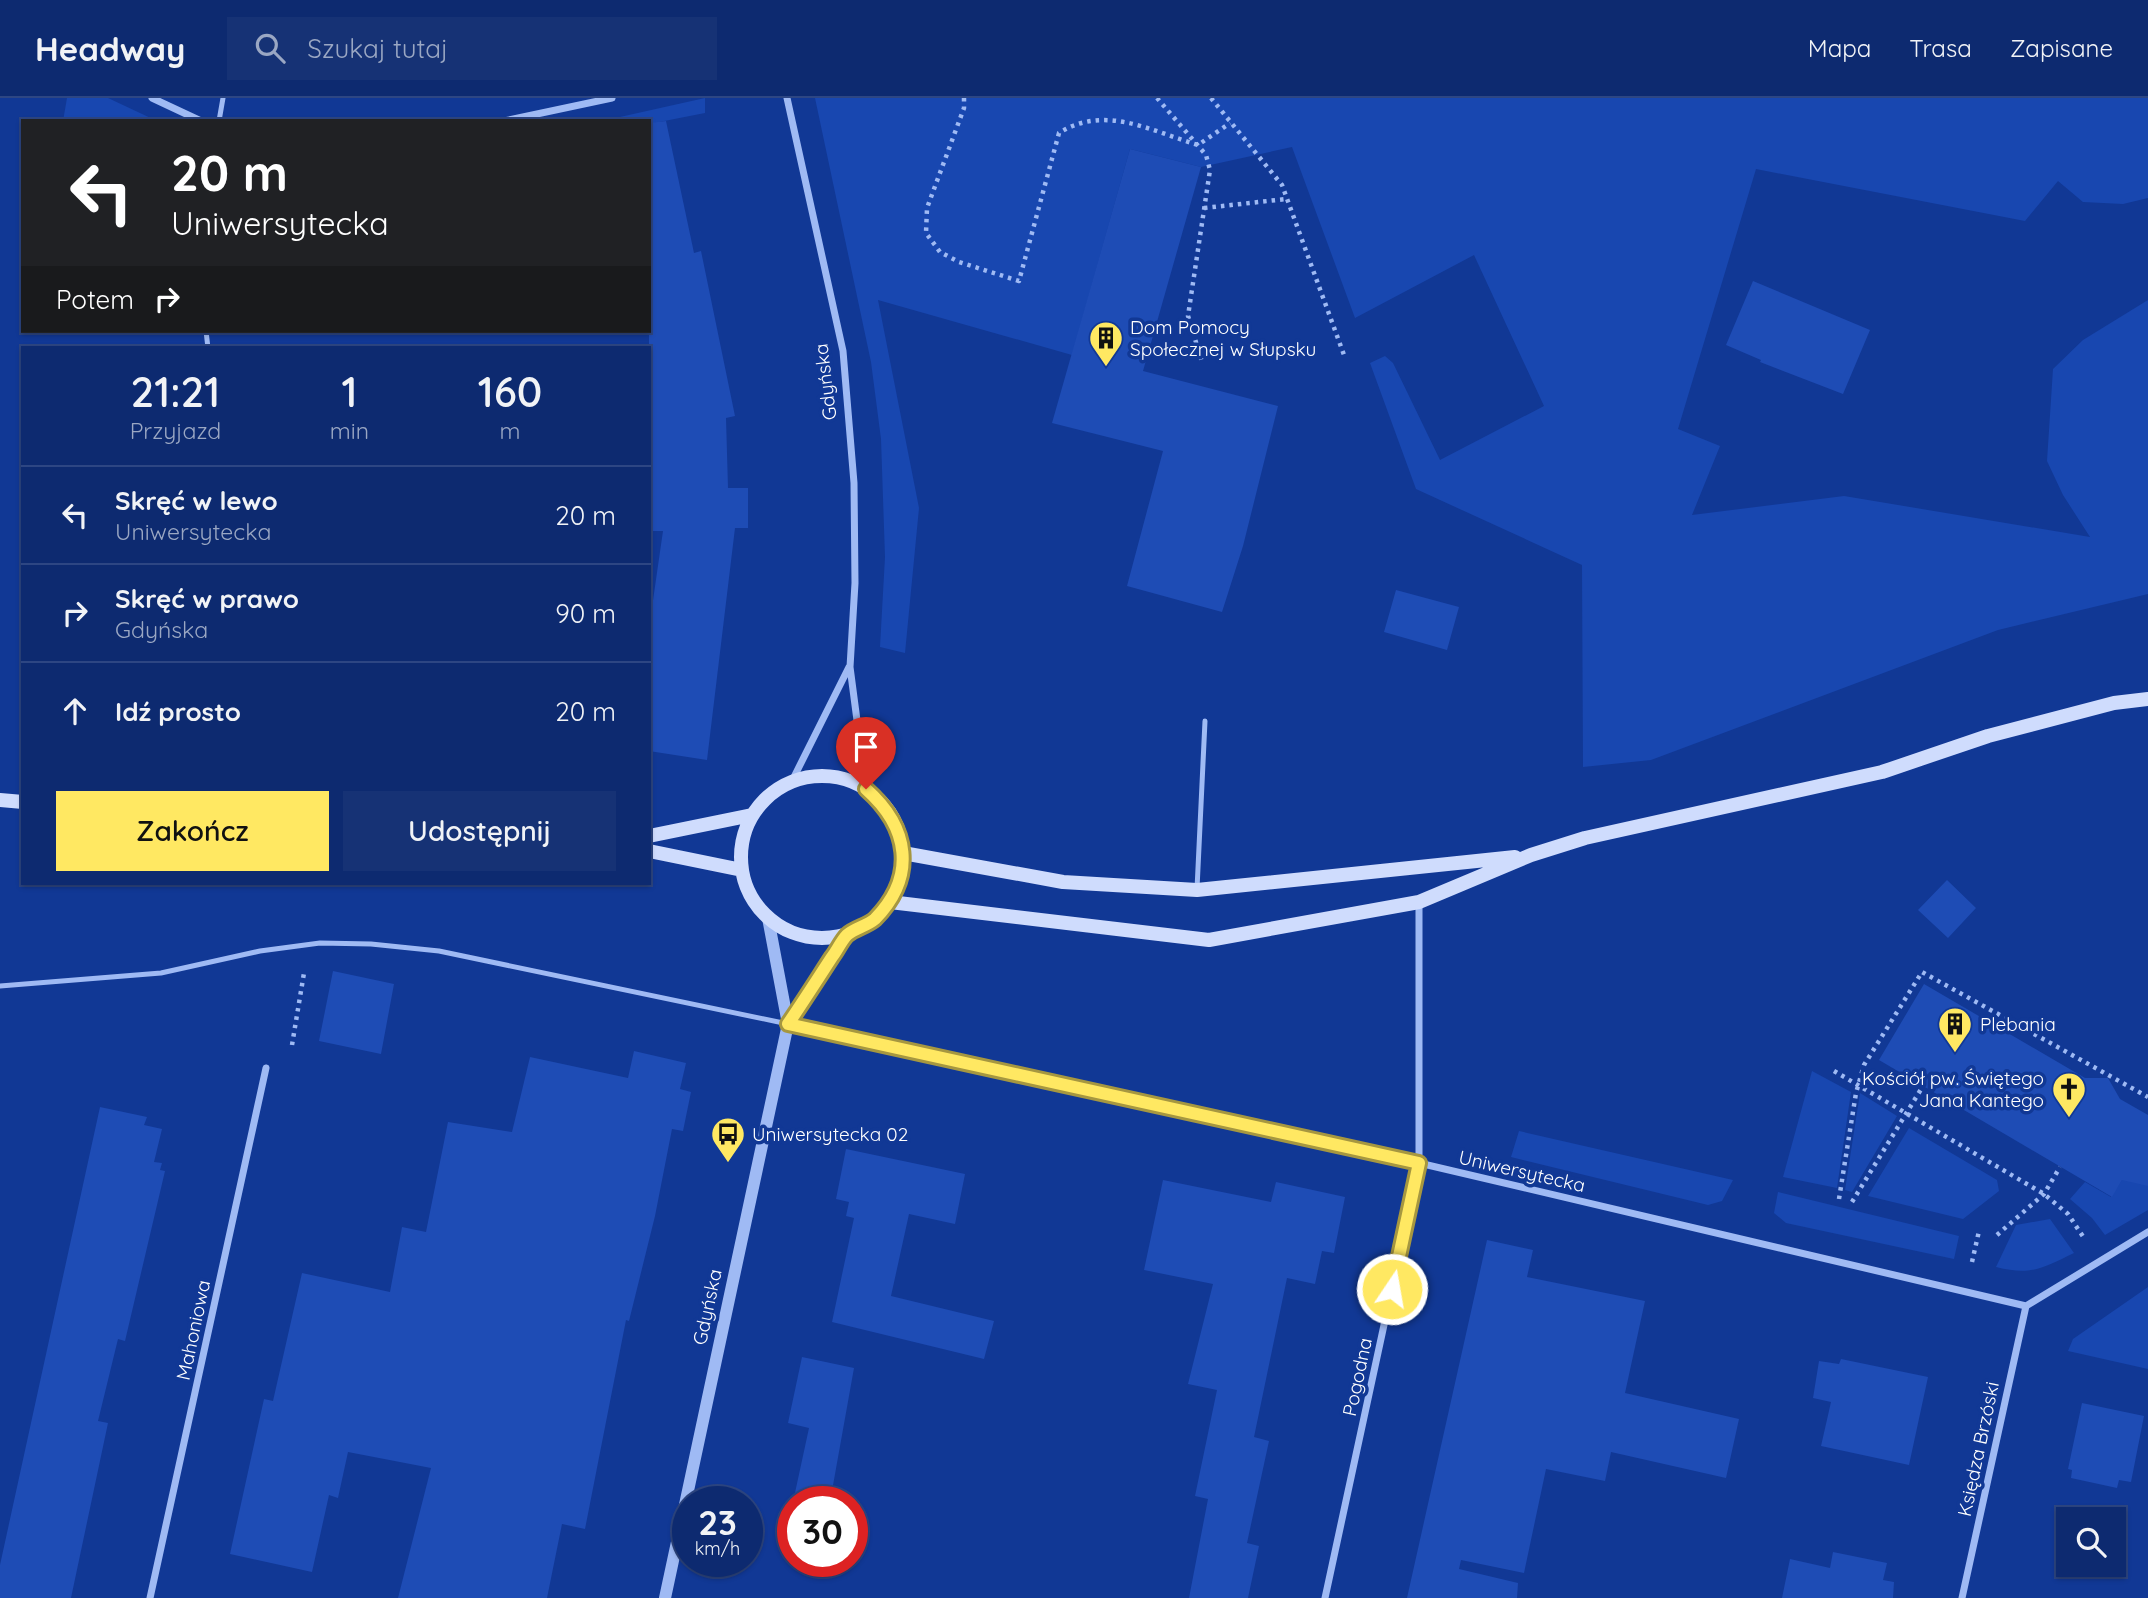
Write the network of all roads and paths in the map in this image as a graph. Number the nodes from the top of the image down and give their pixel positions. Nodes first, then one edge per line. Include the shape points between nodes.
1 (152, 98) edge
2 (223, 98) edge
3 (612, 98) edge
4 (787, 98) edge
5 (964, 98) edge
6 (1157, 98) edge
7 (1211, 98) edge
8 (197, 119) edge
9 (219, 119) edge
10 (513, 119) edge
11 (1230, 123) junction
12 (1198, 145) junction
13 (1286, 199) junction
14 (1204, 208) junction
15 (1344, 355) dead end
16 (1202, 362) dead end
17 (850, 667) junction
18 (2148, 699) edge
19 (1205, 721) dead end
20 (792, 781) junction
21 (866, 789) junction
22 (0, 800) edge
23 (21, 802) edge
24 (752, 815) junction
25 (651, 836) edge
26 (651, 851) edge
27 (903, 853) junction
28 (1531, 855) junction
29 (742, 870) junction
30 (1197, 890) junction
31 (890, 902) junction
32 (1419, 902) junction
33 (768, 918) junction
34 (847, 935) junction
35 (309, 945) junction
36 (0, 986) edge
37 (788, 1024) junction
38 (292, 1045) dead end
39 (266, 1068) dead end
40 (1834, 1071) dead end
41 (1858, 1087) junction
42 (1923, 1087) dead end
43 (2148, 1097) edge
44 (1905, 1114) junction
45 (1419, 1163) junction
46 (2060, 1167) dead end
47 (2044, 1194) junction
48 (1839, 1199) dead end
49 (1852, 1202) dead end
50 (1979, 1231) dead end
51 (2148, 1232) edge
52 (1997, 1235) dead end
53 (2088, 1245) dead end
54 (1972, 1262) dead end
55 (2026, 1306) junction
56 (150, 1598) edge
57 (665, 1598) edge
58 (1325, 1598) edge
59 (1962, 1598) edge

1 - 8 street
2 - 9 lane
3 - 10 street
4 - 17 street, Gdyńska via 843,351 854,483
5 - 12 path via 927,208 926,233 940,252 959,262 1018,281 1059,133 1074,123 1109,117
6 - 12 path
7 - 11 path
11 - 12 path
11 - 13 path via 1282,186
12 - 14 path via 1210,170
13 - 14 path
13 - 15 path
14 - 16 path via 1188,316
17 - 20 street, Gdyńska
17 - 21 street, Gdyńska
18 - 28 main road via 2114,703 1988,736 1882,772 1585,838
19 - 30 lane
20 - 21 main road via 843,778
20 - 24 main road via 770,794
21 - 27 main road via 892,817
22 - 23 main road
24 - 25 main road
24 - 29 main road via 742,841
26 - 29 main road
27 - 30 main road via 1063,882
27 - 31 main road via 900,879
28 - 30 main road
28 - 32 main road
29 - 33 main road via 750,896
31 - 32 main road via 1209,940
31 - 34 main road via 872,922
32 - 45 street, Pogodna
33 - 34 main road via 792,933 820,938
33 - 37 street, Gdyńska
34 - 37 street, Gdyńska
35 - 36 lane via 161,973
35 - 37 lane via 371,944 439,951
35 - 38 path
37 - 45 street, Uniwersytecka
37 - 57 street, Gdyńska
39 - 56 street, Mahoniowa
40 - 41 path
41 - 43 path via 1864,1065 1922,972
41 - 44 path
41 - 48 path
42 - 44 path
44 - 47 path
44 - 49 path
45 - 55 street, Uniwersytecka
45 - 58 street, Pogodna
46 - 47 path
47 - 52 path
47 - 53 path via 2068,1214
50 - 54 path
51 - 55 street
55 - 59 street, Księdza Brzóski

